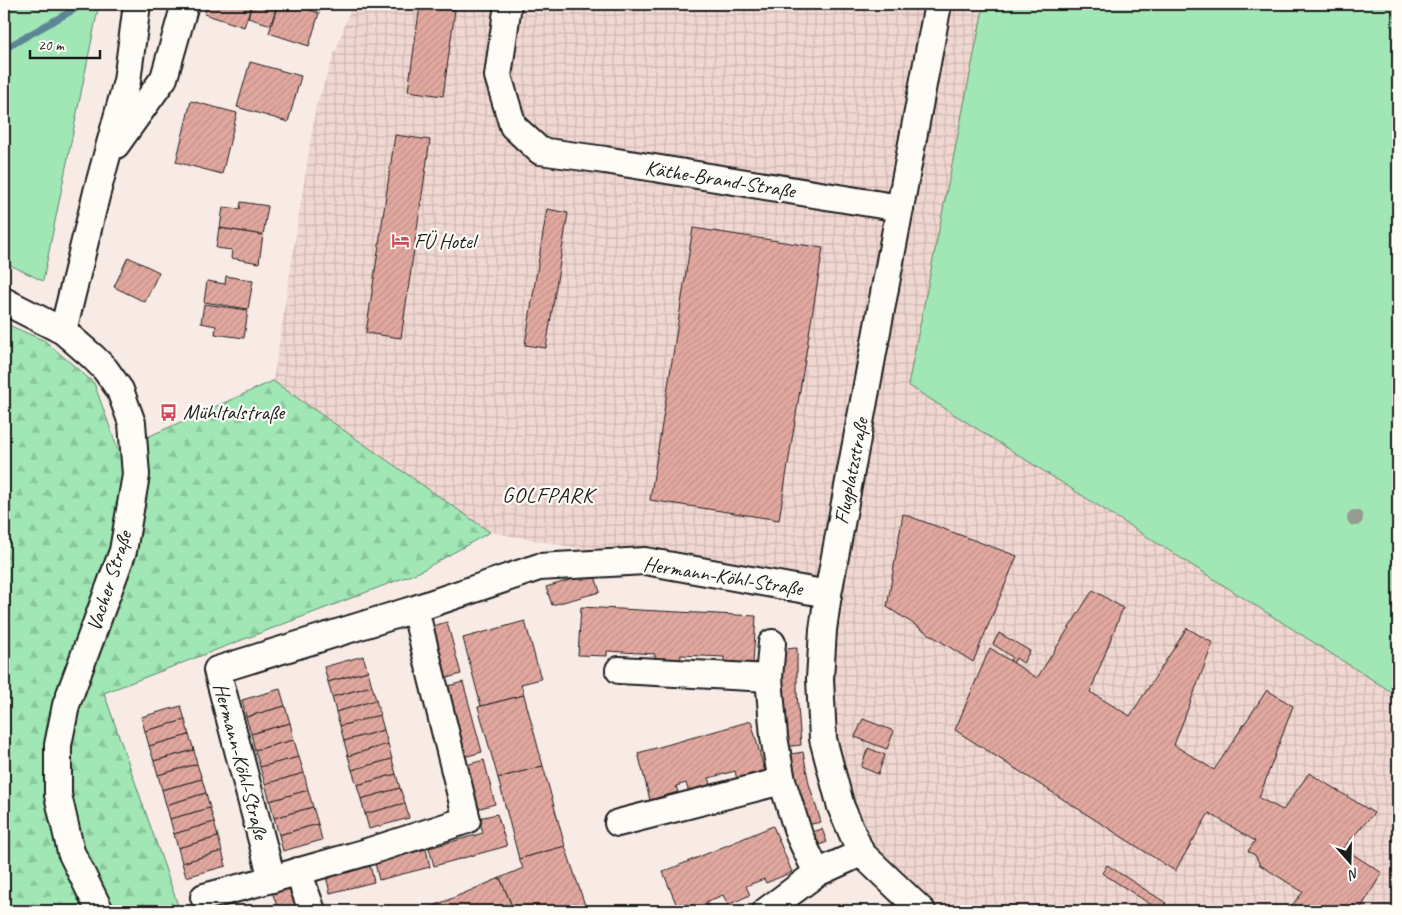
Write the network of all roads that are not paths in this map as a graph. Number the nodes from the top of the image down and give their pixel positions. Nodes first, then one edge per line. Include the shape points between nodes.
1 (137, 4) edge
2 (185, 4) edge
3 (508, 4) edge
4 (938, 4) edge
5 (106, 159) junction
6 (900, 208) junction
7 (4, 301) edge
8 (63, 331) junction
9 (828, 594) junction
10 (414, 609) junction
11 (772, 643) dead end
12 (619, 670) dead end
13 (769, 678) junction
14 (782, 781) junction
15 (618, 823) dead end
16 (861, 853) junction
17 (298, 871) junction
18 (817, 873) junction
19 (272, 879) junction
20 (204, 898) dead end
21 (100, 911) edge
22 (312, 911) edge
23 (766, 911) edge
24 (922, 911) edge

1 - 5 street via 127,81
2 - 5 street via 164,78
3 - 6 street, Käthe-Brand-Straße via 498,76 513,126 540,151
4 - 6 street, Flugplatzstraße
5 - 8 street
6 - 9 street, Flugplatzstraße
7 - 8 street, Vacher Straße
8 - 21 street, Vacher Straße via 105,369 120,390 132,423 136,475 123,551 66,704 58,745 58,796 71,852
9 - 10 street, Hermann-Köhl-Straße via 645,561 538,567
9 - 16 street, Flugplatzstraße via 820,679 822,739 841,807
10 - 17 street via 467,820
10 - 19 street, Hermann-Köhl-Straße via 217,670
11 - 13 street
12 - 13 street
13 - 14 street
14 - 15 street
14 - 18 street via 799,835
16 - 18 street
16 - 24 street, Flugplatzstraße
17 - 19 street
17 - 22 street
18 - 23 street
19 - 20 street

